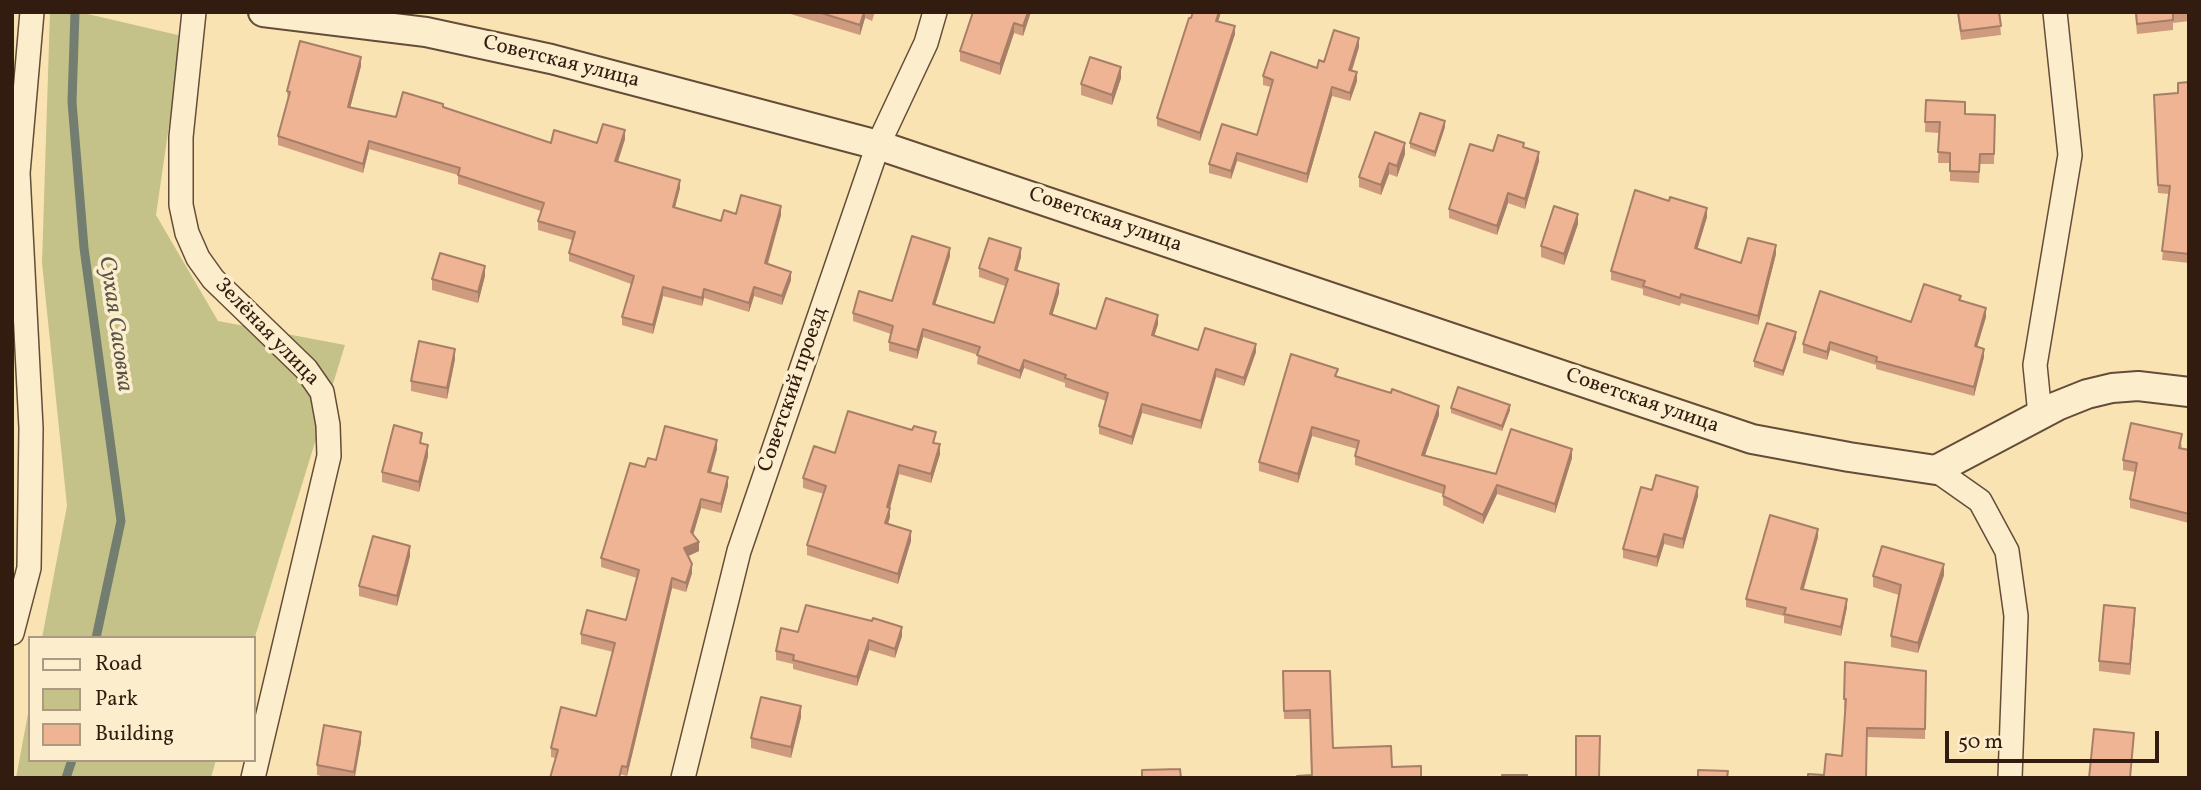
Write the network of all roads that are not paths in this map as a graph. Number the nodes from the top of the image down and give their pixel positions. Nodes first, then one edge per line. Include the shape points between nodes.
1 (32, 12) edge
2 (194, 12) edge
3 (263, 12) edge
4 (934, 12) edge
5 (2054, 12) edge
6 (878, 145) junction
7 (2189, 392) edge
8 (2040, 415) junction
9 (22, 428) edge
10 (1936, 470) junction
11 (12, 633) edge
12 (253, 778) edge
13 (683, 778) edge
14 (2010, 778) edge

1 - 9 street via 18,173
2 - 12 street, Зелёная улица via 181,137 181,205 187,233 213,279 306,369 321,392 328,425 329,456
3 - 6 street, Советская улица via 426,32 539,56
4 - 6 street, Советский проезд via 926,43
5 - 8 street via 2070,155 2035,365
6 - 10 street, Советская улица via 1752,439
6 - 13 street, Советский проезд via 739,551
7 - 8 street via 2112,388
8 - 10 street
9 - 11 street via 29,568
10 - 14 street, Советская улица via 1980,501 2007,551 2016,616

